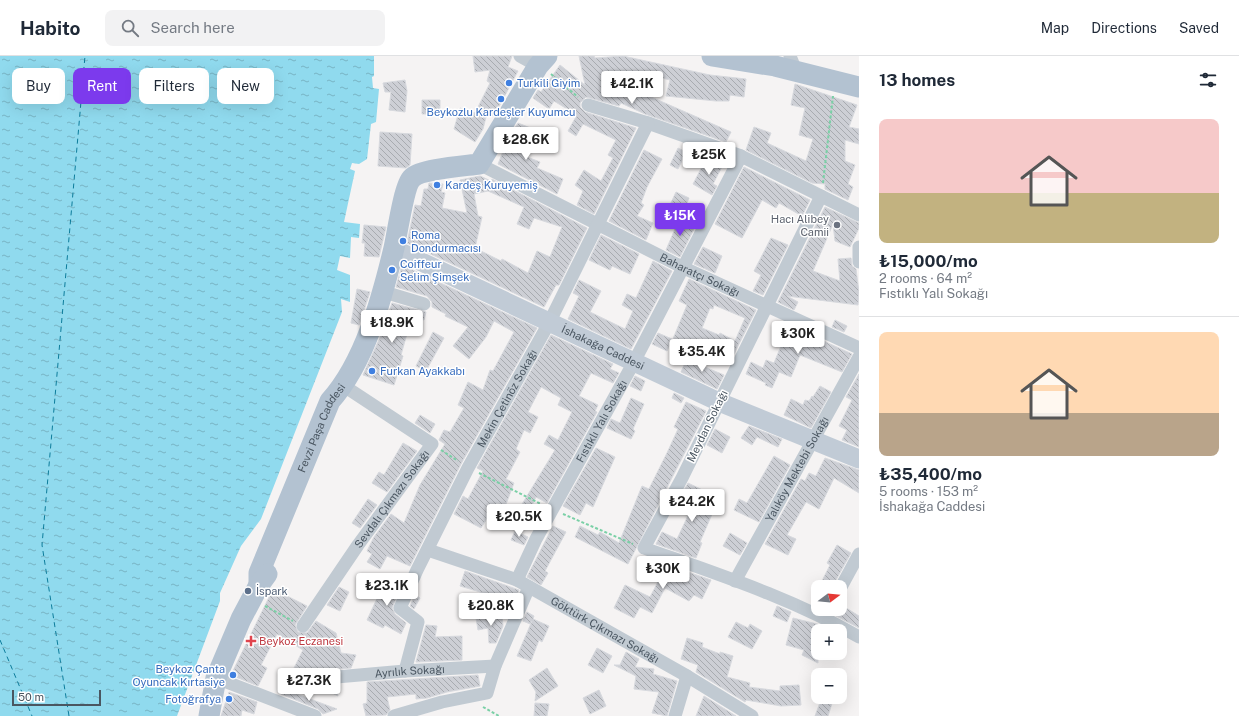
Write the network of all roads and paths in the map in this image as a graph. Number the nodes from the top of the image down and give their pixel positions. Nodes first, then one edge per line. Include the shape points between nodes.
1 (520, 56) edge
2 (712, 56) edge
3 (544, 60) edge
4 (793, 64) edge
5 (834, 81) junction
6 (859, 87) edge
7 (588, 105) joint
8 (648, 123) junction
9 (742, 156) junction
10 (479, 164) junction
11 (821, 196) junction
12 (859, 215) edge
13 (596, 224) junction
14 (859, 247) edge
15 (394, 249) junction
16 (859, 262) edge
17 (684, 268) junction
18 (381, 291) junction
19 (424, 304) dead end
20 (768, 306) junction
21 (549, 323) junction
22 (859, 348) edge
23 (859, 357) edge
24 (634, 362) junction
25 (344, 386) junction
26 (719, 402) junction
27 (814, 441) junction
28 (432, 444) junction
29 (859, 459) edge
30 (468, 468) junction
31 (552, 509) junction
32 (644, 548) junction
33 (428, 550) junction
34 (859, 554) edge
35 (517, 580) junction
36 (845, 580) edge
37 (735, 581) junction
38 (529, 587) junction
39 (255, 592) junction
40 (811, 607) edge
41 (831, 616) edge
42 (303, 626) joint
43 (859, 637) edge
44 (495, 666) junction
45 (405, 671) junction
46 (687, 676) junction
47 (216, 678) junction
48 (325, 678) dead end
49 (442, 702) junction
50 (209, 716) edge
51 (314, 716) edge
52 (394, 716) edge
53 (439, 716) edge
54 (675, 716) edge
55 (752, 716) edge

1 - 3 street
2 - 4 main road via 775,66
3 - 7 path
3 - 10 main road
4 - 5 main road
5 - 6 main road
5 - 11 path
7 - 8 street
8 - 9 street
8 - 13 street, Mekin Çetinöz Sokağı
9 - 11 street
9 - 17 street, Fıstıklı Yalı Sokağı
10 - 13 street, Baharatçı Sokağı
10 - 15 main road, Fevzi Paşa Caddesi via 419,173 411,178
11 - 12 street
11 - 20 street, Meydan Sokağı
13 - 17 street, Baharatçı Sokağı
13 - 21 street, Mekin Çetinöz Sokağı
14 - 16 street
15 - 18 main road, Fevzi Paşa Caddesi
15 - 21 street, İshakağa Caddesi
17 - 20 street, Baharatçı Sokağı
17 - 24 street, Fıstıklı Yalı Sokağı
18 - 19 street
18 - 25 main road, Fevzi Paşa Caddesi via 368,337
20 - 22 street, Baharatçı Sokağı
20 - 26 street, Meydan Sokağı
21 - 24 street, İshakağa Caddesi
21 - 30 street, Mekin Çetinöz Sokağı
23 - 27 street, Yalıköy Mektebi Sokağı
24 - 26 street, İshakağa Caddesi
24 - 31 street, Fıstıklı Yalı Sokağı
25 - 28 street
25 - 39 main road, Fevzi Paşa Caddesi via 337,411 266,577
26 - 27 street, İshakağa Caddesi
26 - 32 street, Meydan Sokağı
27 - 29 street, İshakağa Caddesi
27 - 37 street, Yalıköy Mektebi Sokağı
28 - 30 path
28 - 42 street, Sevdalı Çıkmazı Sokağı
30 - 31 path
30 - 33 street, Mekin Çetinöz Sokağı
31 - 32 path
31 - 35 street, Fıstıklı Yalı Sokağı
32 - 37 street
33 - 35 street, Göktürk Çıkmazı Sokağı
33 - 45 street, Mekin Çetinöz Sokağı via 416,570 400,608 418,622
34 - 36 street
35 - 38 street, Göktürk Çıkmazı Sokağı
37 - 40 street
38 - 44 street
38 - 46 street, Göktürk Çıkmazı Sokağı
39 - 42 path
39 - 47 main road, Fevzi Paşa Caddesi
41 - 43 street
44 - 45 street, Ayrılık Sokağı
44 - 49 street via 487,693
45 - 48 street, Ayrılık Sokağı
46 - 54 street
46 - 55 street, Göktürk Çıkmazı Sokağı
47 - 50 main road, Fevzi Paşa Caddesi
47 - 51 street
49 - 52 street
49 - 53 street

